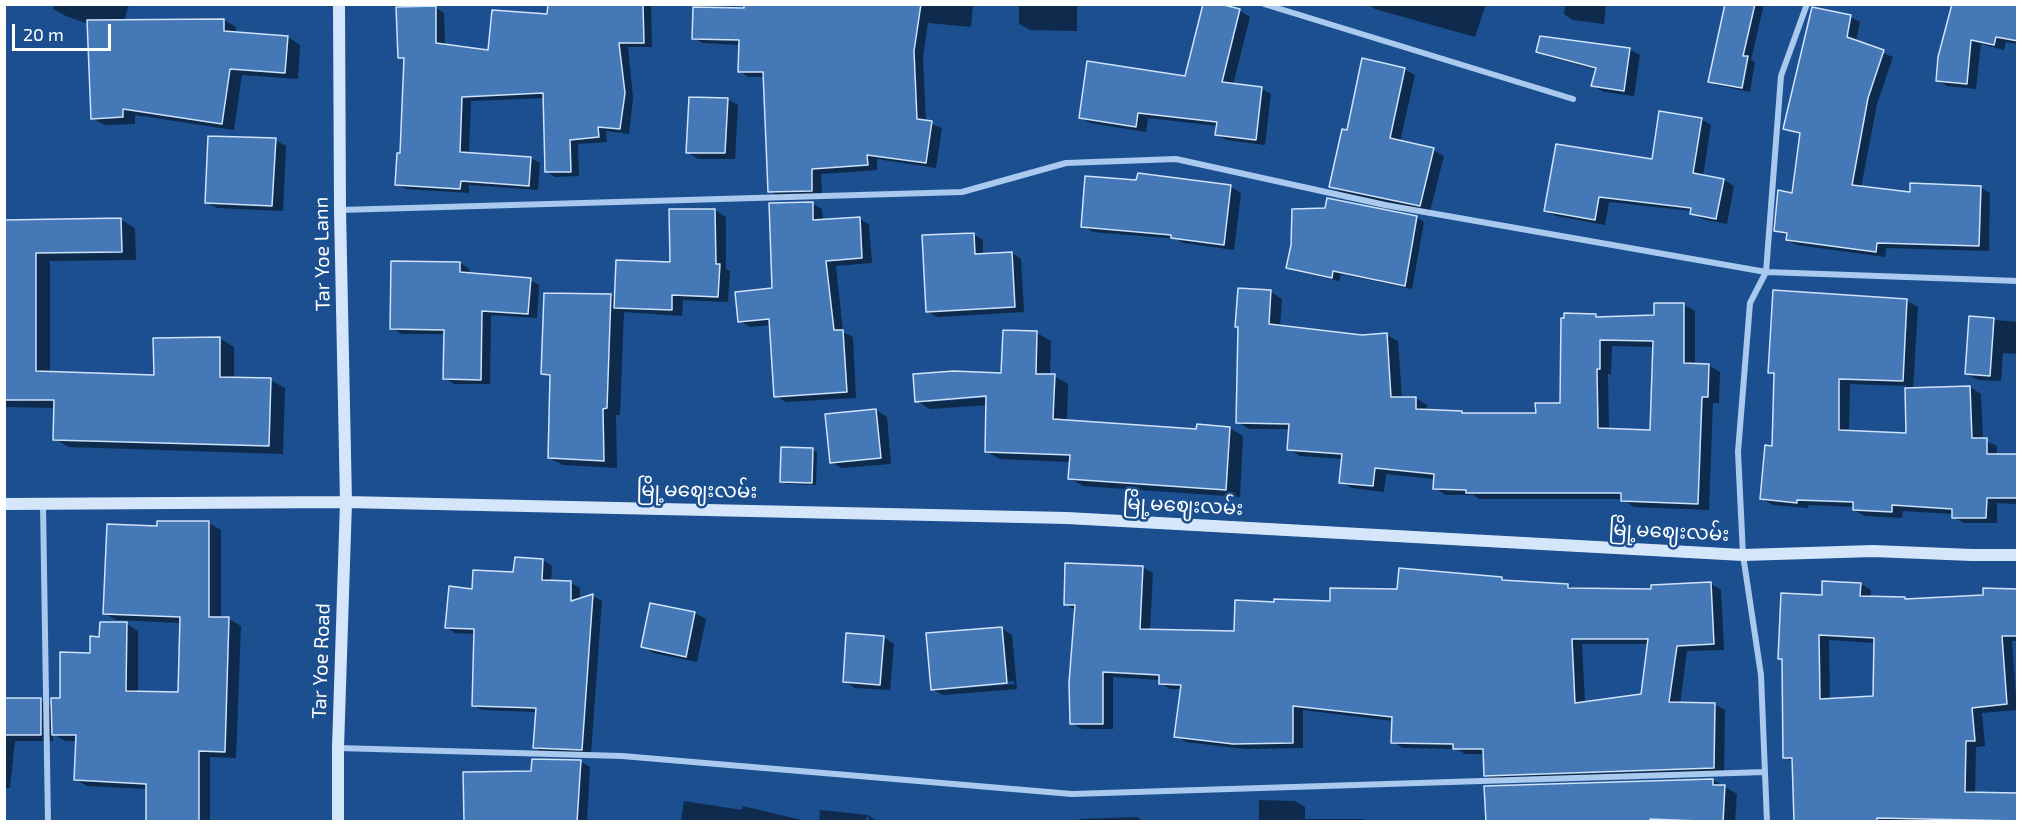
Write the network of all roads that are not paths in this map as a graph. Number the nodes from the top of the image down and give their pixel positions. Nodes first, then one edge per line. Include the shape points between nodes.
1 (339, 4) edge
2 (1264, 4) edge
3 (1807, 4) edge
4 (1573, 99) dead end
5 (340, 210) junction
6 (1766, 272) junction
7 (2018, 281) edge
8 (346, 502) junction
9 (4, 504) edge
10 (44, 505) junction
11 (1743, 555) junction
12 (2018, 555) edge
13 (338, 748) junction
14 (1765, 772) junction
15 (48, 822) edge
16 (338, 822) edge
17 (1767, 822) edge

1 - 5 main road, Tar Yoe Lann
2 - 4 street
3 - 6 street via 1781,76
5 - 6 street via 962,192 1066,163 1176,159 1385,205
5 - 8 main road, Tar Yoe Lann
6 - 7 street
6 - 11 street via 1750,303 1749,314 1738,452
8 - 10 main road, မြို့မဈေးလမ်း
8 - 11 main road, မြို့မဈေးလမ်း via 1067,518
8 - 13 main road, Tar Yoe Road
9 - 10 main road, မြို့မဈေးလမ်း
10 - 15 street
11 - 12 main road, မြို့မဈေးလမ်း via 1873,550
11 - 14 street via 1761,675
13 - 14 street via 622,756 1072,794
13 - 16 main road, Tar Yoe Road
14 - 17 street

